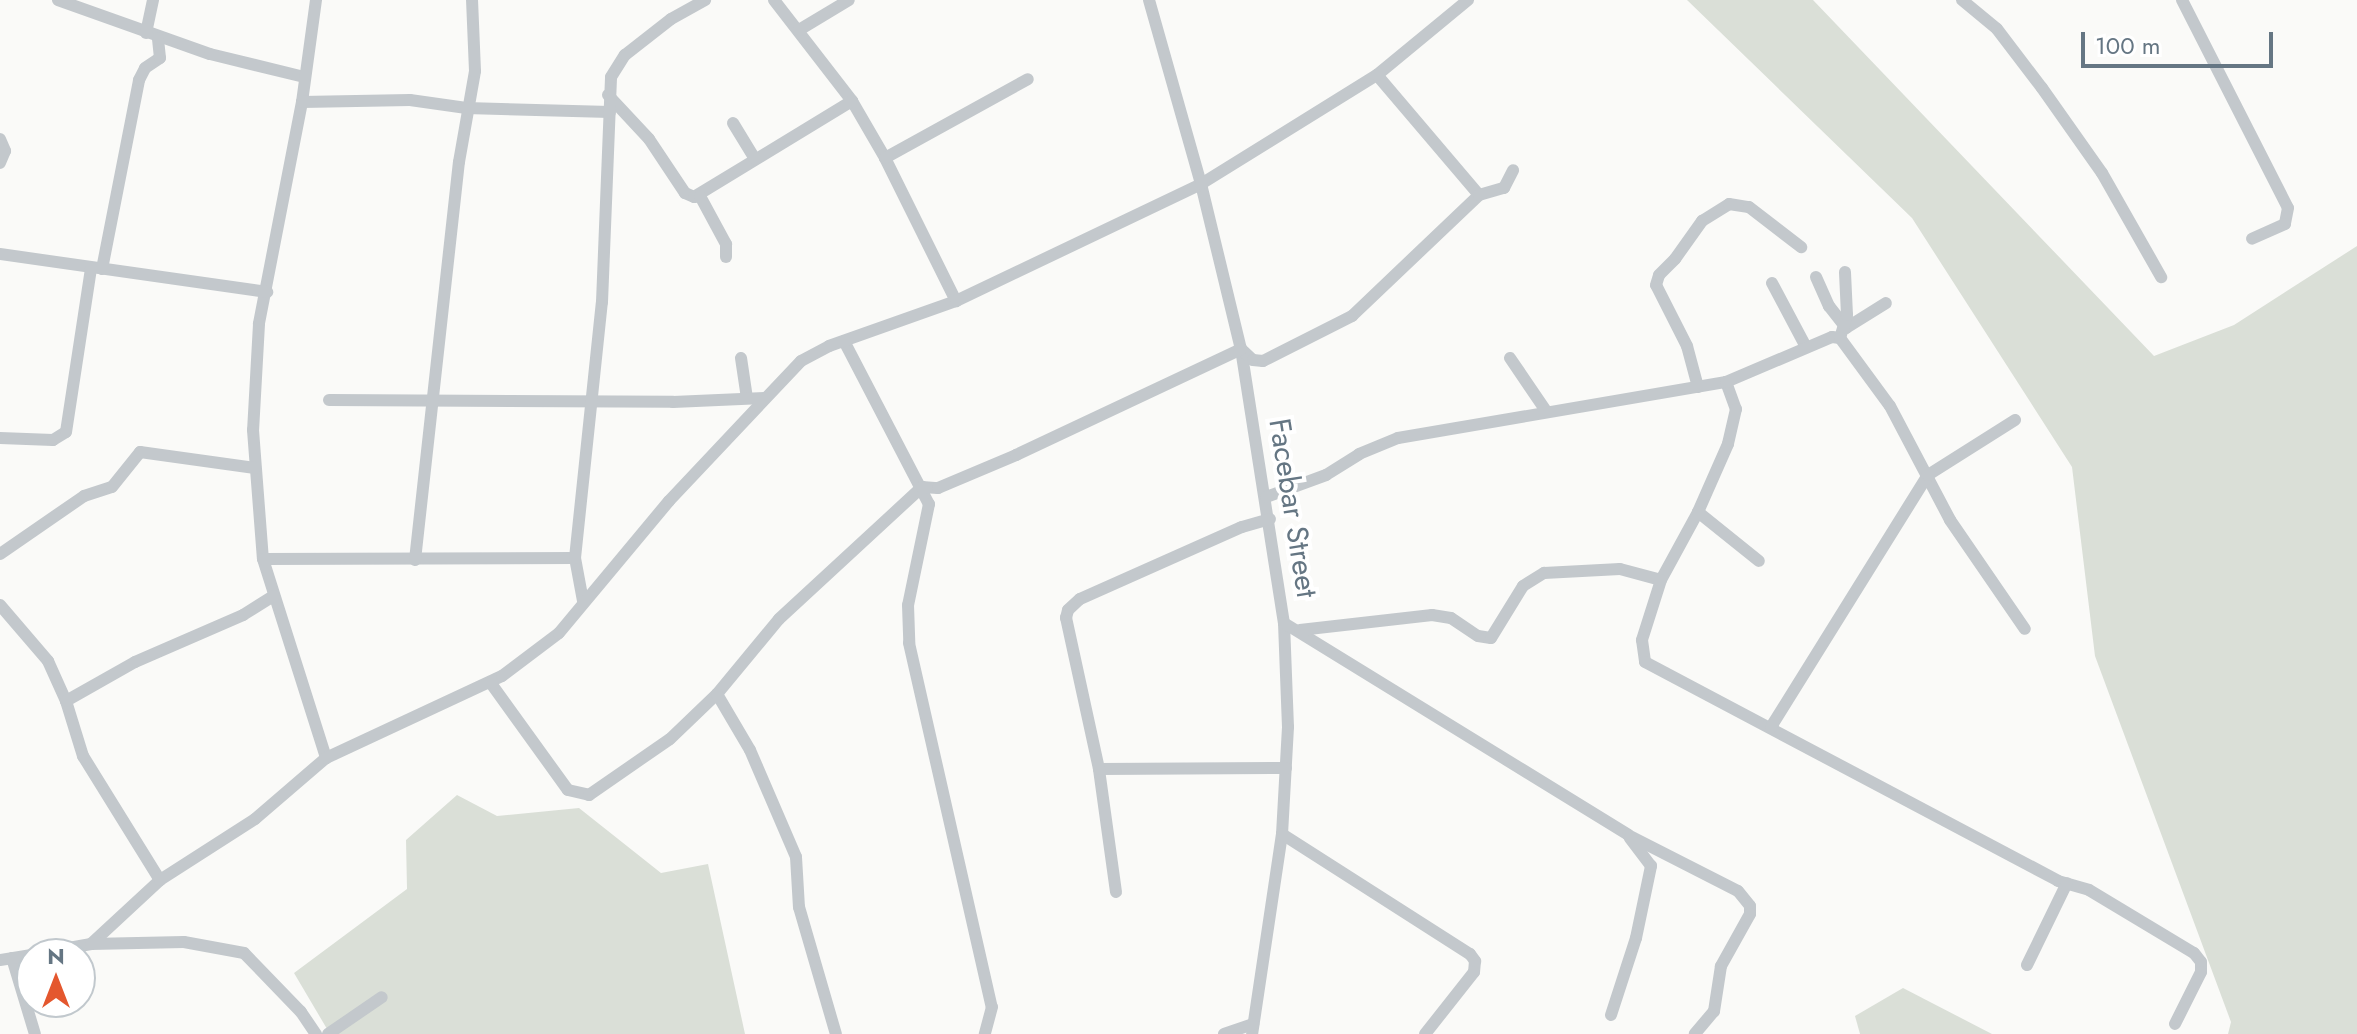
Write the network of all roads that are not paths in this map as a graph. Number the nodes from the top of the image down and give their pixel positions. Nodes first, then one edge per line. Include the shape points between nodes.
1 (58, 0) edge
2 (153, 0) edge
3 (316, 0) edge
4 (472, 0) edge
5 (705, 0) edge
6 (774, 0) edge
7 (849, 0) edge
8 (1149, 0) edge
9 (1468, 0) edge
10 (1962, 0) edge
11 (2182, 0) edge
12 (799, 30) junction
13 (152, 36) junction
14 (1377, 75) junction
15 (304, 77) junction
16 (1028, 79) dead end
17 (608, 95) junction
18 (852, 101) junction
19 (302, 102) junction
20 (466, 108) junction
21 (610, 112) junction
22 (733, 123) dead end
23 (0, 139) edge
24 (885, 158) junction
25 (755, 159) junction
26 (0, 163) edge
27 (1513, 170) dead end
28 (1201, 184) junction
29 (1479, 195) junction
30 (700, 196) junction
31 (2252, 239) dead end
32 (1801, 247) dead end
33 (0, 254) edge
34 (726, 257) dead end
35 (97, 268) junction
36 (1845, 272) dead end
37 (1816, 277) dead end
38 (2161, 277) dead end
39 (1772, 283) dead end
40 (267, 292) junction
41 (956, 301) junction
42 (1886, 303) dead end
43 (1843, 333) junction
44 (844, 341) junction
45 (1806, 347) junction
46 (1241, 349) junction
47 (741, 358) dead end
48 (1510, 358) dead end
49 (1726, 382) junction
50 (1698, 387) junction
51 (747, 398) junction
52 (765, 398) junction
53 (329, 400) dead end
54 (434, 400) junction
55 (591, 402) junction
56 (1546, 411) junction
57 (2015, 420) dead end
58 (0, 438) edge
59 (255, 468) junction
60 (1928, 475) junction
61 (922, 487) junction
62 (1266, 497) junction
63 (1698, 512) junction
64 (1270, 519) junction
65 (0, 554) edge
66 (575, 558) junction
67 (263, 559) junction
68 (415, 560) junction
69 (1759, 561) dead end
70 (1661, 580) junction
71 (273, 596) junction
72 (583, 601) junction
73 (0, 605) edge
74 (1284, 623) junction
75 (2025, 629) dead end
76 (1300, 630) junction
77 (490, 682) junction
78 (717, 694) junction
79 (66, 701) junction
80 (1771, 727) junction
81 (326, 758) junction
82 (1286, 768) junction
83 (1099, 769) junction
84 (1282, 834) junction
85 (1628, 835) junction
86 (160, 880) junction
87 (2067, 883) junction
88 (1116, 892) dead end
89 (96, 939) edge
90 (96, 944) edge
91 (6, 959) edge
92 (2027, 965) dead end
93 (382, 997) dead end
94 (1611, 1015) dead end
95 (2175, 1024) dead end
96 (1252, 1029) edge
97 (35, 1034) edge
98 (316, 1034) edge
99 (328, 1034) edge
100 (836, 1034) edge
101 (985, 1034) edge
102 (1224, 1034) edge
103 (1425, 1034) edge
104 (1695, 1034) edge

1 - 13 street
2 - 13 street
3 - 15 street
4 - 20 street via 475,71
5 - 17 street via 625,55 611,77
6 - 12 street
7 - 12 street
8 - 28 street, Facebar Street
9 - 14 street
10 - 38 street via 1997,29 2042,88 2102,173
11 - 31 street via 2288,208 2285,224
12 - 18 street
13 - 15 street
13 - 35 street via 162,54 139,80
14 - 28 street
14 - 29 street
15 - 19 street
16 - 24 street
17 - 21 street
17 - 30 street via 649,139 685,193
18 - 24 street
18 - 25 street
19 - 20 street via 410,100
19 - 40 street
20 - 21 street
20 - 54 street
21 - 55 street via 602,302
22 - 25 street
23 - 26 street via 5,151
24 - 41 street
25 - 30 street
27 - 29 street via 1504,188
28 - 41 street
28 - 46 street, Facebar Street
29 - 46 street via 1352,316 1263,361
30 - 34 street via 726,244
32 - 50 street via 1749,207 1729,204 1702,221 1659,275 1656,285 1687,346
33 - 35 street
35 - 40 street
35 - 58 street via 66,432 53,440
36 - 43 street
37 - 43 street
39 - 45 street
40 - 59 street via 259,324
41 - 44 street
42 - 43 street
43 - 45 street
43 - 60 street
44 - 52 street via 801,361
44 - 61 street
45 - 49 street
46 - 61 street via 1016,455 938,488
46 - 62 street, Facebar Street
47 - 51 street
48 - 56 street
49 - 50 street
49 - 63 street via 1736,409 1728,444
50 - 56 street
51 - 52 street
51 - 55 street
52 - 72 street
53 - 54 street
54 - 55 street
54 - 68 street
55 - 66 street
56 - 62 street via 1398,438 1317,479
57 - 60 street
59 - 65 street via 140,452 112,487 84,496
59 - 67 street
60 - 75 street via 1950,520
60 - 80 street
61 - 78 street via 779,619
61 - 101 street via 929,504 908,605 909,643 992,1007
62 - 64 street, Facebar Street
63 - 69 street
63 - 70 street
64 - 74 street, Facebar Street
64 - 83 street via 1073,603 1066,618
66 - 68 street
66 - 72 street
67 - 68 street
67 - 71 street
70 - 76 street via 1620,569 1544,573 1523,586 1491,638 1484,639 1451,618 1432,615
70 - 80 street via 1642,640 1645,662
71 - 79 street
71 - 81 street
72 - 77 street via 559,633
73 - 79 street via 48,661
74 - 76 street
74 - 82 street, Facebar Street
76 - 85 street
77 - 78 street via 568,790 589,795 643,761
77 - 81 street
78 - 100 street via 750,750 796,857 799,907
79 - 86 street via 83,756
80 - 87 street
81 - 86 street via 255,819
82 - 83 street
82 - 84 street, Facebar Street
83 - 88 street
84 - 96 street, Facebar Street
84 - 103 street via 1470,954 1474,972
85 - 94 street via 1651,866 1636,938
85 - 104 street via 1738,891 1750,906 1721,966 1714,1011
86 - 89 street
87 - 92 street
87 - 95 street via 2103,898 2201,962
90 - 98 street via 184,942 244,953
91 - 97 street
93 - 99 street
96 - 102 street

